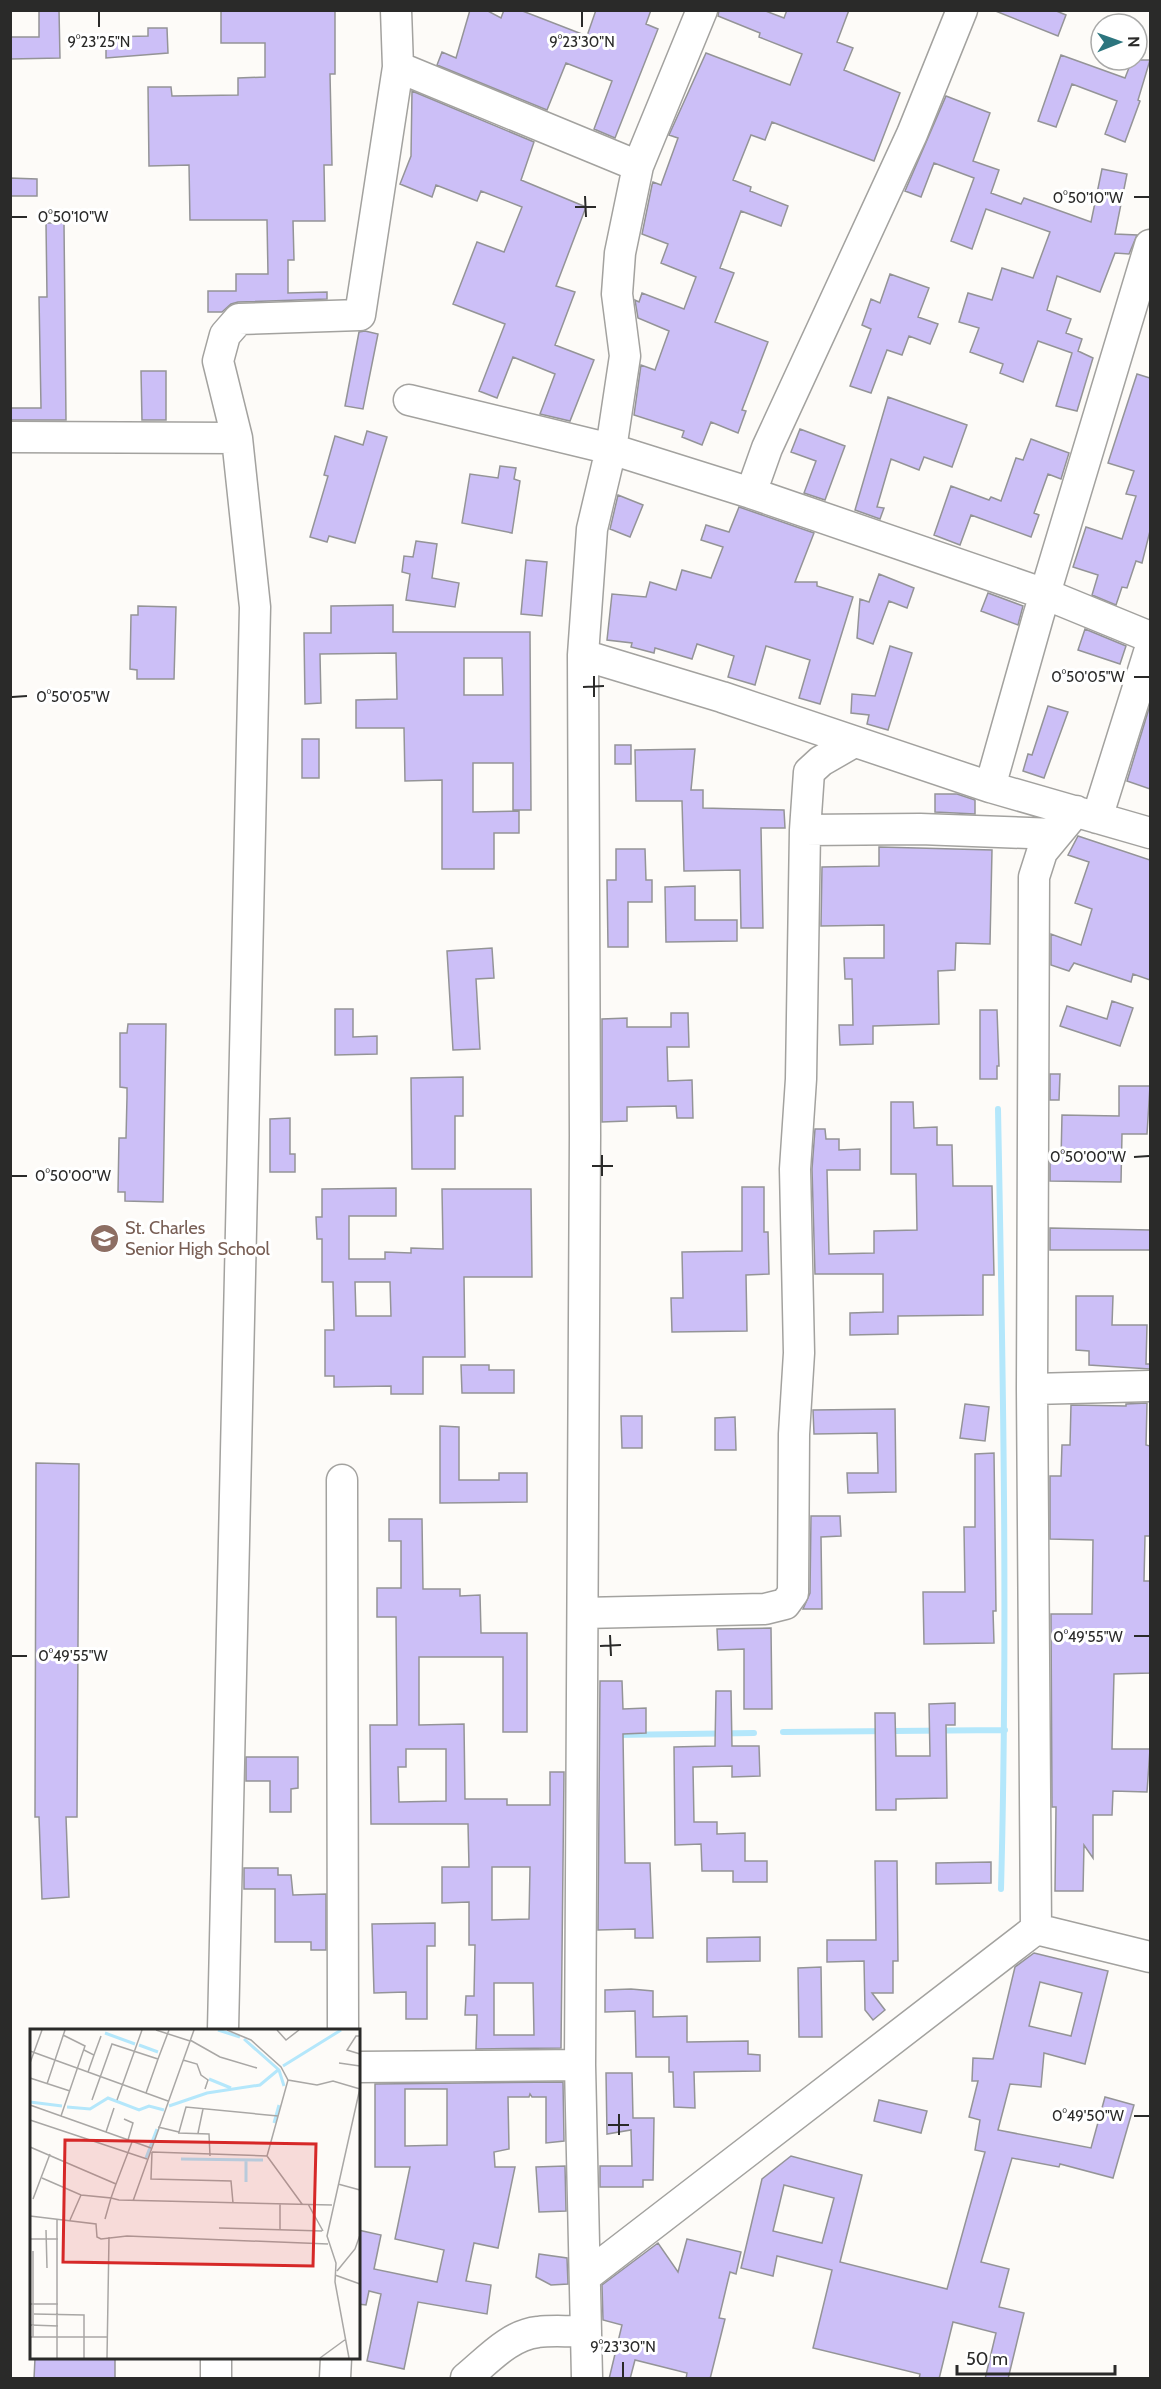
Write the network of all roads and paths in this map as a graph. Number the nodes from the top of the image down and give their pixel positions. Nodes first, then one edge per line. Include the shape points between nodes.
1 (396, 10) edge
2 (702, 10) edge
3 (962, 10) edge
4 (398, 67) junction
5 (638, 166) junction
6 (1150, 245) edge
7 (409, 400) dead end
8 (10, 437) edge
9 (237, 438) junction
10 (611, 449) junction
11 (751, 493) junction
12 (1045, 594) junction
13 (1150, 637) edge
14 (1150, 649) edge
15 (583, 655) junction
16 (854, 742) junction
17 (990, 787) junction
18 (1087, 814) junction
19 (805, 830) junction
20 (1150, 833) edge
21 (1055, 834) junction
22 (1150, 1386) edge
23 (1032, 1389) junction
24 (342, 1480) dead end
25 (583, 1613) junction
26 (1036, 1929) junction
27 (1150, 1957) edge
28 (224, 2029) edge
29 (343, 2029) edge
30 (580, 2065) junction
31 (360, 2067) edge
32 (586, 2276) junction
33 (586, 2331) junction
34 (216, 2359) edge
35 (336, 2359) edge
36 (216, 2379) edge
37 (335, 2379) edge
38 (466, 2379) edge
39 (587, 2379) edge

1 - 4 street
2 - 5 street
3 - 11 street via 912,134 767,448
4 - 5 street
4 - 9 street via 360,315 239,319 225,334 218,361
5 - 10 street via 620,253 617,294 625,356
6 - 12 street
7 - 10 street
8 - 9 street
9 - 28 street via 255,607
10 - 11 street
10 - 15 street via 592,529
11 - 12 street
12 - 13 street
12 - 17 street
14 - 18 street
15 - 16 street
15 - 25 street
16 - 17 street
16 - 19 street via 809,772
17 - 18 street
18 - 20 street
18 - 21 street
19 - 21 street
19 - 25 street via 801,1079 795,1169 799,1353 793,1593 784,1604 765,1609
21 - 23 street via 1042,852 1034,877
22 - 23 street
23 - 26 street
24 - 29 street
25 - 30 street
26 - 27 street
26 - 32 street
30 - 31 street
30 - 32 street
32 - 33 street
33 - 38 street via 522,2336 504,2346
33 - 39 street
34 - 36 street
35 - 37 street

